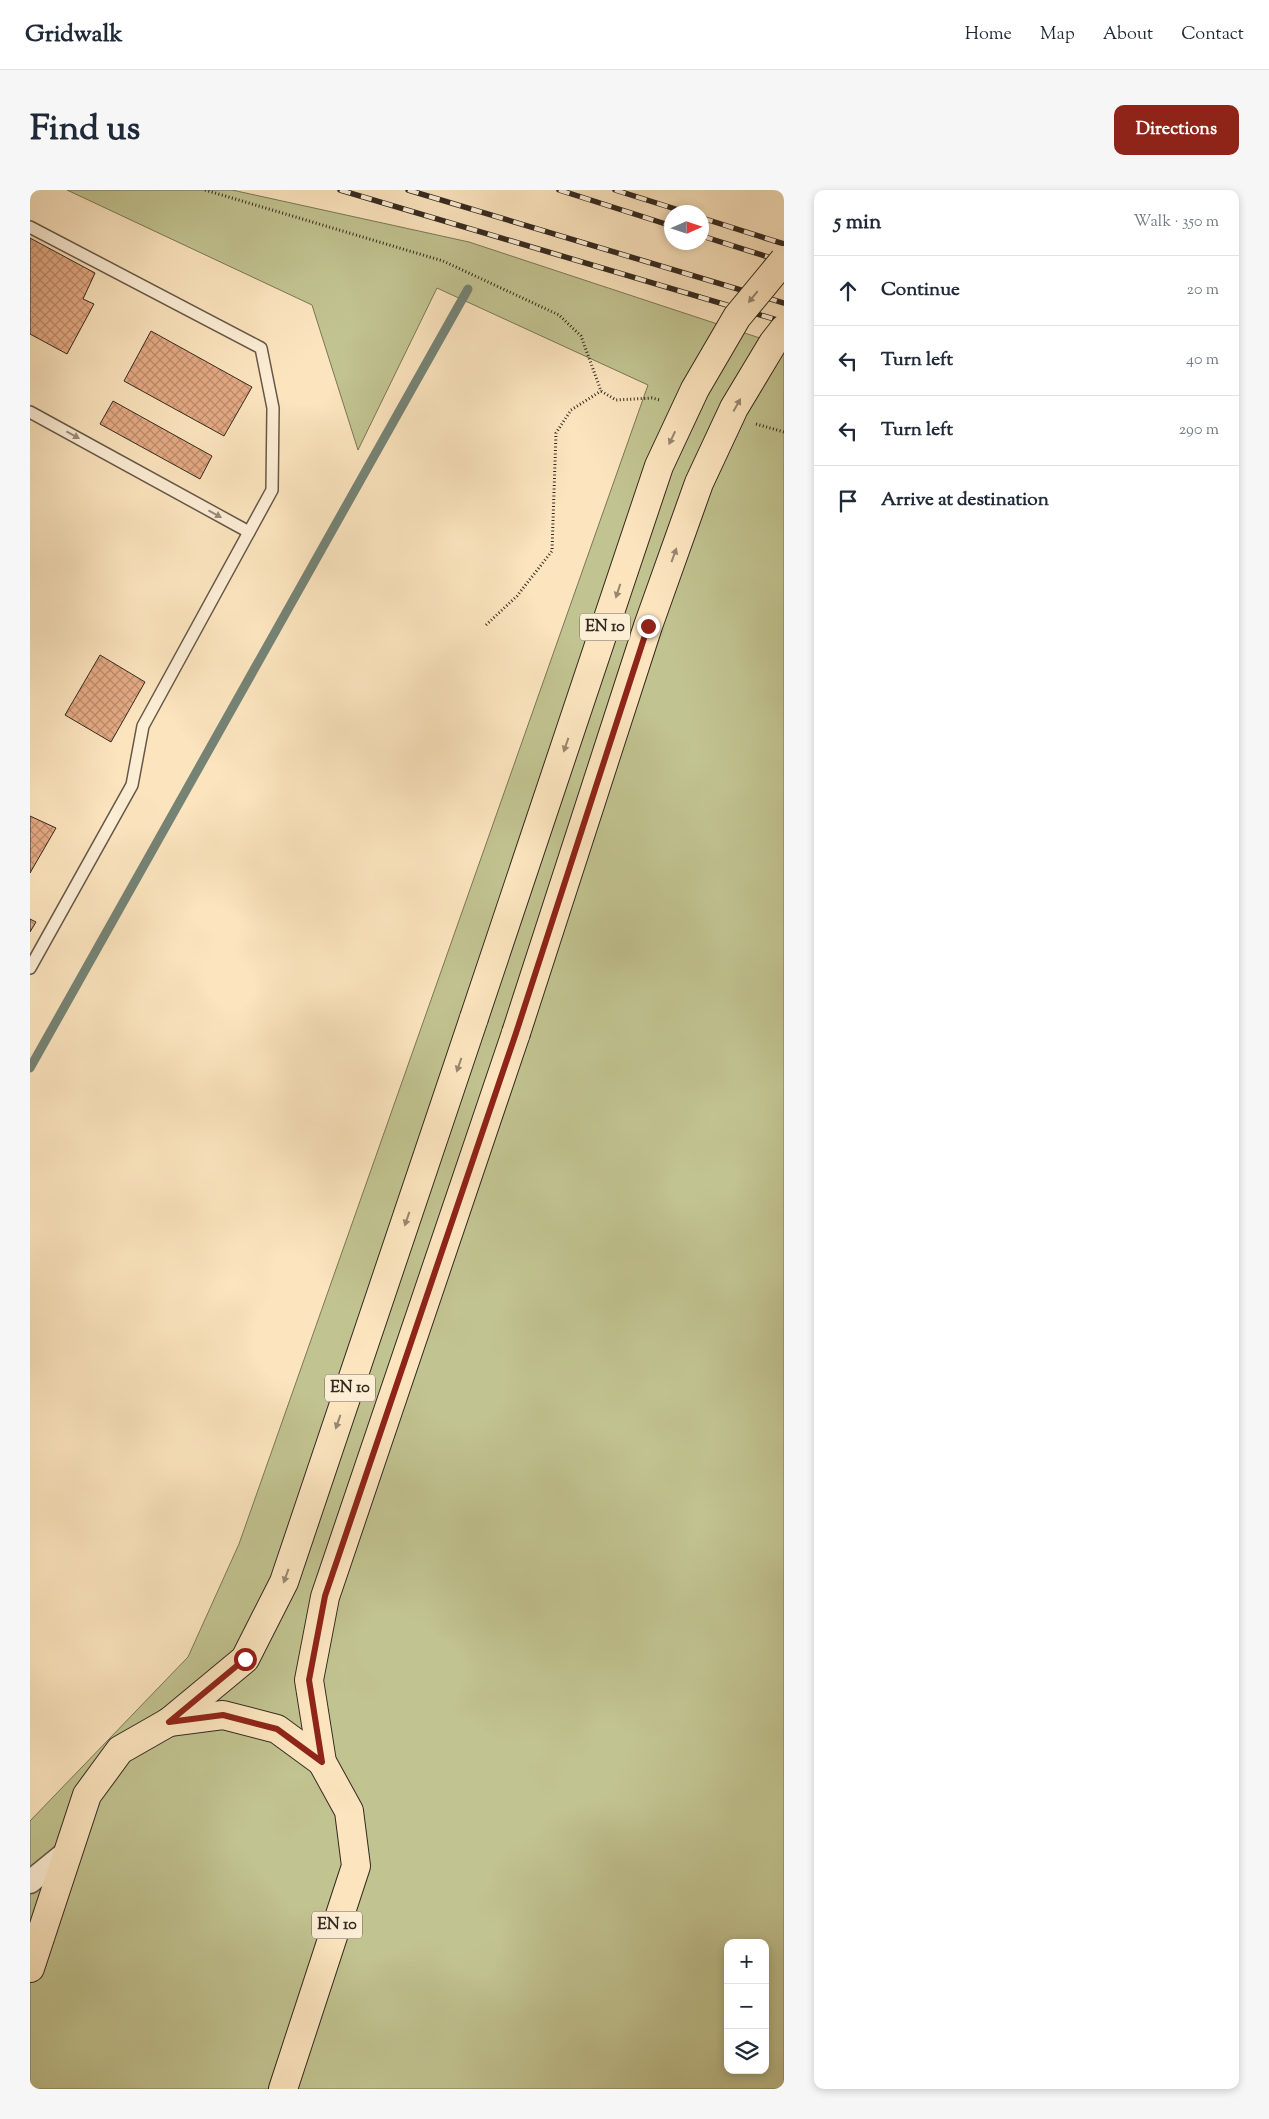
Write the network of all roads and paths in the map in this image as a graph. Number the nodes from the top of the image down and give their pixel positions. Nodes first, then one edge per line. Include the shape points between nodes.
1 (205, 190) edge
2 (30, 228) edge
3 (784, 260) edge
4 (784, 329) edge
5 (30, 412) edge
6 (249, 532) junction
7 (486, 625) dead end
8 (30, 968) edge
9 (169, 1722) junction
10 (322, 1762) junction
11 (68, 1851) junction
12 (30, 1882) edge
13 (30, 1968) edge
14 (283, 2089) edge

1 - 7 path via 443,261 560,315 581,336 602,391 571,410 556,433 552,551 517,596
2 - 6 lane via 261,348 273,408 272,490
3 -> 9 main road, EN 10, bridge via 737,317 695,390 659,466 284,1582 245,1659
10 -> 4 main road, EN 10, bridge via 309,1680 325,1596 516,1033 648,626 700,483 734,408
5 -> 6 lane
6 - 8 lane via 142,726 132,785
9 - 10 main road, EN 10 via 223,1715 268,1726
9 - 11 main road, EN 10 via 120,1750 87,1795
10 - 14 main road, EN 10 via 349,1811 356,1866
11 - 12 street
11 - 13 main road, EN 10

